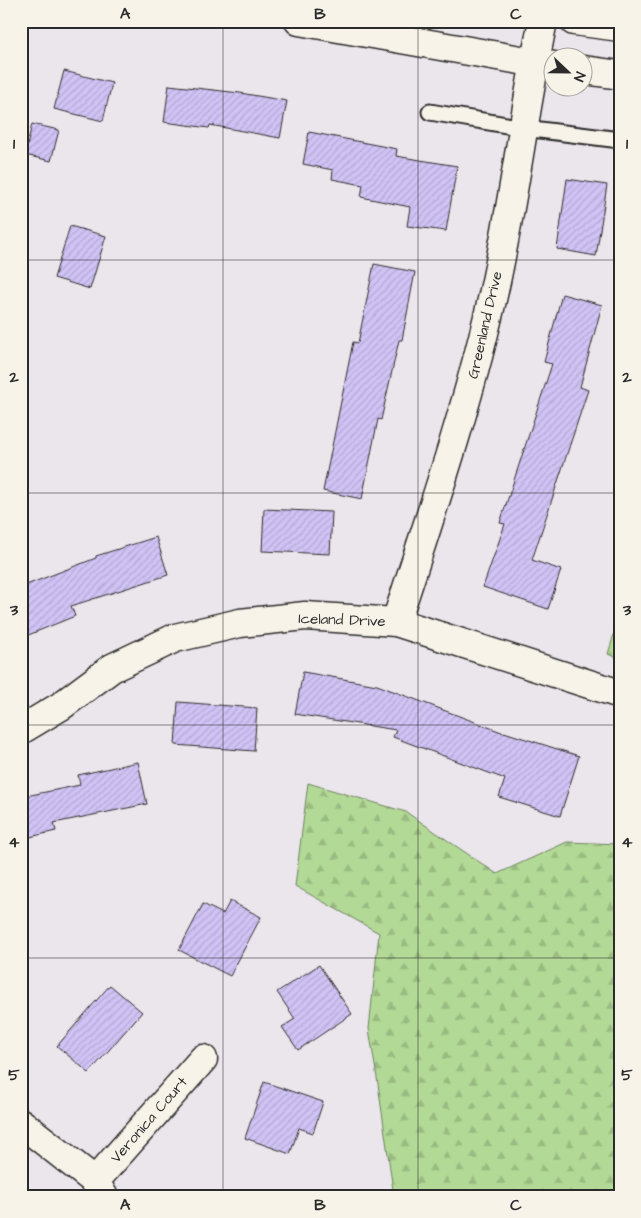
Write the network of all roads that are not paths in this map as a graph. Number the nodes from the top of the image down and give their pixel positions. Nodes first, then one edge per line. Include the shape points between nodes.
1 (299, 21) edge
2 (543, 21) edge
3 (574, 21) edge
4 (620, 27) edge
5 (544, 65) edge
6 (594, 71) edge
7 (620, 75) edge
8 (430, 112) dead end
9 (524, 128) junction
10 (620, 140) edge
11 (396, 622) junction
12 (620, 694) edge
13 (21, 730) edge
14 (203, 1059) dead end
15 (21, 1124) edge
16 (99, 1189) edge

1 - 5 street
2 - 5 street, Greenland Drive
3 - 4 street
5 - 9 street, Greenland Drive
6 - 7 street
8 - 9 lane
9 - 10 lane
9 - 11 street, Greenland Drive via 492,303 473,377
11 - 12 street, Iceland Drive
11 - 13 street, Iceland Drive via 305,616 240,623 176,638 112,668 61,706
14 - 16 street, Veronica Court
15 - 16 street

